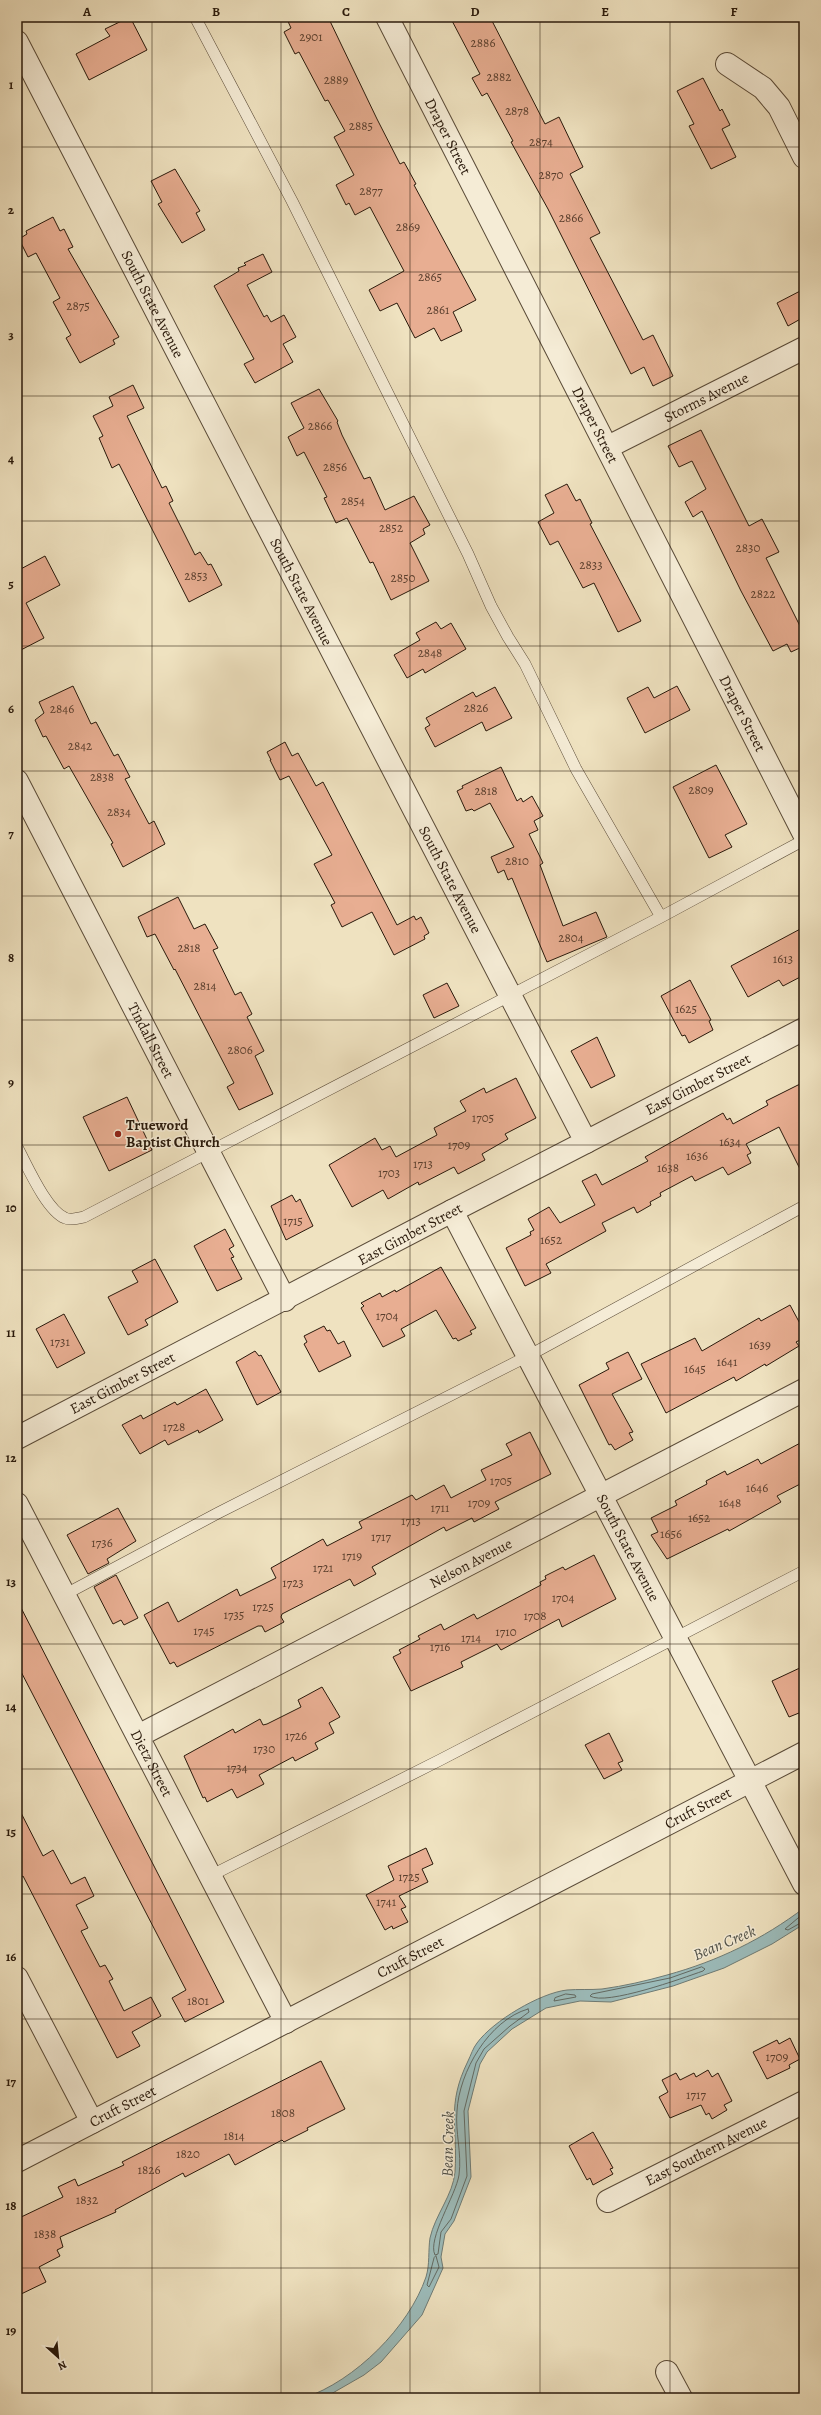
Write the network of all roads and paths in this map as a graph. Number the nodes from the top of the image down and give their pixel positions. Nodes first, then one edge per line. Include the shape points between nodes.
1 (195, 17) edge
2 (387, 17) edge
3 (17, 42) edge
4 (727, 64) dead end
5 (804, 157) edge
6 (804, 348) edge
7 (608, 446) junction
8 (17, 781) edge
9 (804, 834) edge
10 (804, 840) edge
11 (661, 917) junction
12 (510, 995) junction
13 (804, 1029) edge
14 (586, 1142) junction
15 (17, 1147) edge
16 (209, 1153) junction
17 (804, 1206) edge
18 (452, 1211) junction
19 (285, 1300) junction
20 (528, 1356) junction
21 (804, 1390) edge
22 (17, 1438) edge
23 (601, 1496) junction
24 (17, 1504) edge
25 (804, 1572) edge
26 (64, 1595) junction
27 (675, 1638) junction
28 (138, 1736) junction
29 (804, 1753) edge
30 (750, 1781) junction
31 (210, 1876) junction
32 (804, 1884) edge
33 (17, 1978) edge
34 (286, 2022) junction
35 (804, 2102) edge
36 (92, 2122) junction
37 (17, 2161) edge
38 (608, 2201) dead end
39 (667, 2372) dead end
40 (680, 2398) edge

1 - 11 lane via 292,202 468,554 491,606 525,664 600,814
2 - 7 street, Draper Street
3 - 12 street, South State Avenue
4 - 5 street via 763,88 779,107
6 - 7 street, Storms Avenue
7 - 9 street, Draper Street
8 - 16 street, Tindall Street
10 - 11 lane
11 - 12 lane
12 - 14 street, South State Avenue
12 - 16 lane
13 - 14 street, East Gimber Street
14 - 18 street, East Gimber Street
15 - 16 lane via 48,1201 65,1218 73,1220 84,1217
16 - 19 street, Tindall Street
17 - 20 lane
18 - 19 street, East Gimber Street
18 - 20 street, South State Avenue
19 - 22 street, East Gimber Street
20 - 23 street, South State Avenue
20 - 26 lane via 218,1513
21 - 23 street, Nelson Avenue
23 - 27 street, South State Avenue
23 - 28 street, Nelson Avenue
24 - 26 street, Dietz Street
25 - 27 lane
26 - 28 street, Dietz Street
27 - 30 street, South State Avenue
27 - 31 lane
28 - 31 street, Dietz Street
29 - 30 street, Cruft Street
30 - 32 street, South State Avenue
30 - 34 street, Cruft Street
31 - 34 street, Dietz Street
33 - 36 street
34 - 36 street, Cruft Street
35 - 38 street, East Southern Avenue
36 - 37 street, Cruft Street
39 - 40 street

